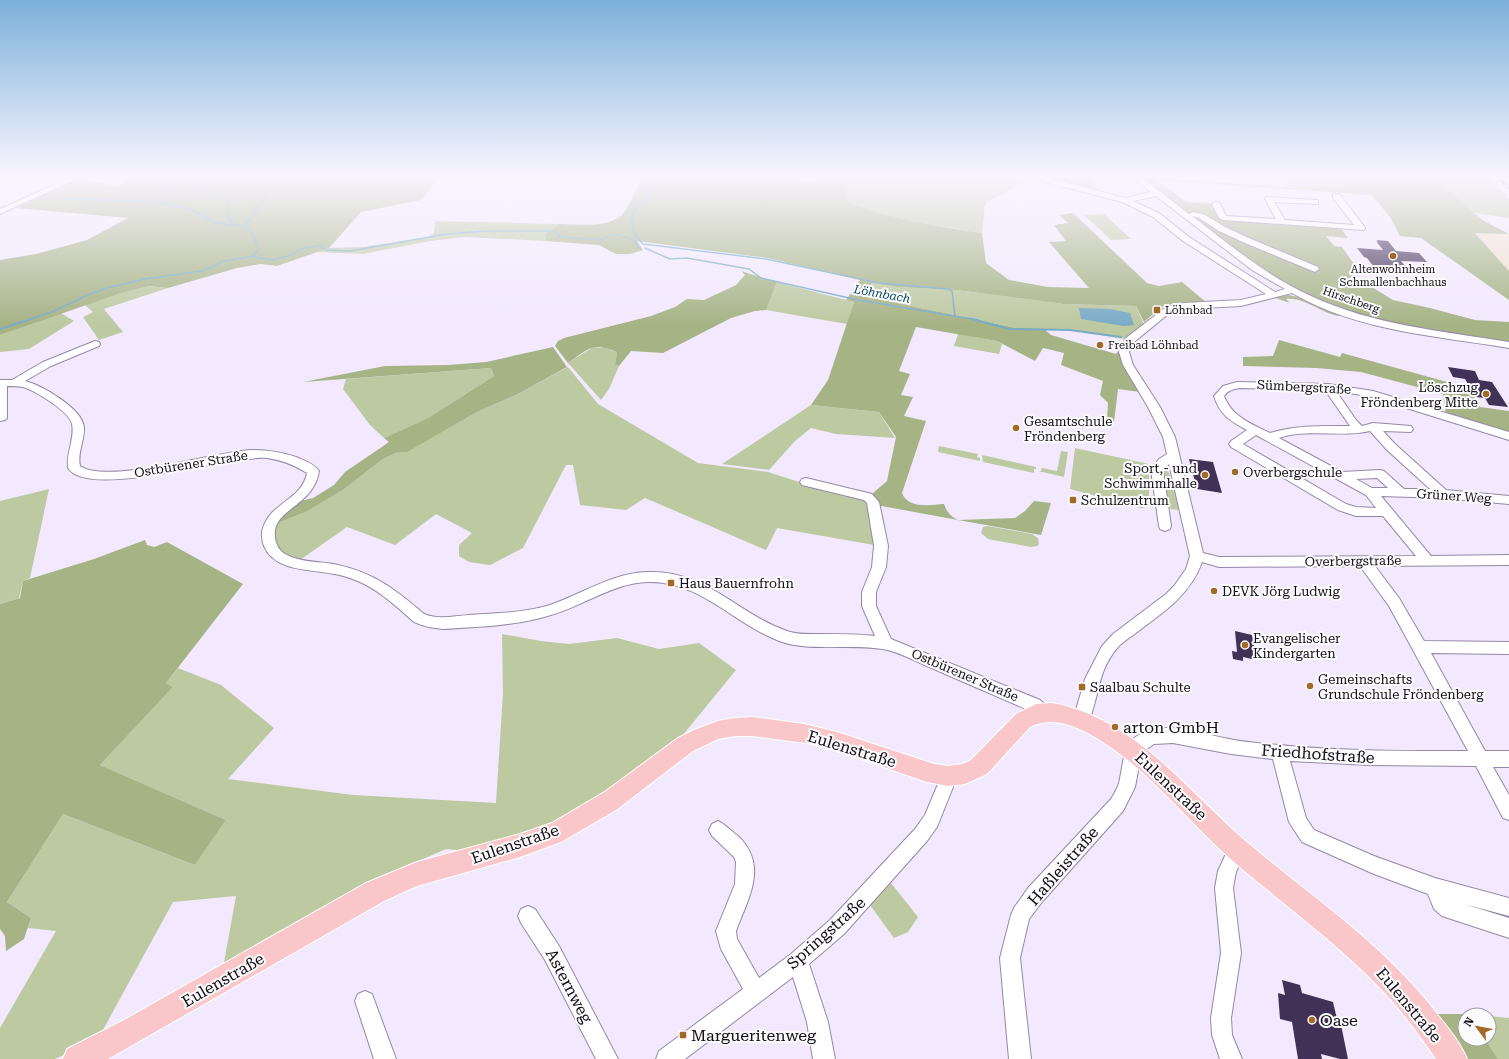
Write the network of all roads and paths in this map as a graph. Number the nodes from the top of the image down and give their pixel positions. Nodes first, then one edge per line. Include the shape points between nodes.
1 (1170, 226) edge
2 (1202, 226) edge
3 (1218, 226) edge
4 (1231, 226) edge
5 (1340, 226) edge
6 (1360, 226) edge
7 (1232, 234) junction
8 (1315, 269) dead end
9 (1292, 290) junction
10 (1274, 295) junction
11 (95, 344) dead end
12 (1509, 345) edge
13 (5, 383) edge
14 (1328, 387) junction
15 (1, 418) dead end
16 (1373, 427) junction
17 (1407, 429) dead end
18 (1360, 430) junction
19 (1254, 431) junction
20 (1509, 436) edge
21 (1268, 438) junction
22 (1173, 456) junction
23 (1339, 476) junction
24 (806, 482) dead end
25 (1370, 492) junction
26 (1400, 492) junction
27 (1442, 494) junction
28 (1509, 500) edge
29 (1388, 512) junction
30 (1165, 526) dead end
31 (1197, 556) junction
32 (1427, 560) junction
33 (1509, 560) edge
34 (1364, 561) junction
35 (885, 643) junction
36 (1420, 647) junction
37 (1509, 648) edge
38 (1042, 712) junction
39 (1081, 720) junction
40 (1134, 752) junction
41 (1280, 752) junction
42 (1480, 759) junction
43 (1509, 759) edge
44 (950, 777) junction
45 (1509, 812) edge
46 (718, 830) dead end
47 (1237, 849) junction
48 (1435, 887) junction
49 (1509, 907) edge
50 (528, 916) dead end
51 (1509, 928) edge
52 (798, 961) junction
53 (756, 992) junction
54 (365, 1001) dead end
55 (77, 1059) edge
56 (385, 1059) edge
57 (607, 1059) edge
58 (667, 1059) edge
59 (824, 1059) edge
60 (1020, 1059) edge
61 (1231, 1059) edge
62 (1453, 1059) edge

1 - 10 street
2 - 9 street, Hirschberg via 1255,268
3 - 7 street, Hirschberg
4 - 7 street via 1234,230
5 - 6 street via 1361,228
7 - 8 street, Hirschberg
9 - 10 street
9 - 12 street, Hirschberg via 1343,312 1390,326
10 - 22 street via 1241,303 1172,308 1160,314 1127,344 1124,352 1128,365 1169,437
11 - 13 street
13 - 15 street
13 - 35 street, Ostbürener Straße via 30,386 42,392 77,420 78,436 72,456 73,464 74,468 85,475 127,475 252,454 288,458 304,465 313,471 311,482 306,490 275,516 268,530 271,547 276,555 300,564 339,570 373,581 426,622 500,619 532,614 561,607 612,584 630,579 663,577 699,586 771,632 788,638
14 - 18 street
14 - 19 street, Sümbergstraße via 1244,385 1226,388 1219,396 1223,408
14 - 20 street, Sümbergstraße via 1369,392
16 - 17 street
16 - 18 street
16 - 27 street
18 - 21 street via 1311,430 1283,433
19 - 21 street, Sümbergstraße
19 - 29 street via 1235,444 1342,508 1354,512
21 - 23 street, Sümbergstraße
22 - 30 street via 1156,470
22 - 31 street
23 - 25 street, Sümbergstraße
23 - 26 street, Grüner Weg via 1380,474
24 - 35 street via 868,497 873,502 881,546 879,567 869,592 869,606
25 - 26 street, Grüner Weg
25 - 29 street, Sümbergstraße
26 - 27 street, Grüner Weg
27 - 28 street, Grüner Weg
29 - 32 street, Sümbergstraße
31 - 34 street, Overbergstraße via 1219,562
31 - 39 street via 1193,570 1181,588 1167,602 1114,642 1091,681
32 - 33 street, Overbergstraße
32 - 34 street, Overbergstraße
34 - 36 street via 1394,602
35 - 38 street, Ostbürener Straße via 1034,705
36 - 37 street
36 - 42 street
38 - 39 main road, Eulenstraße
38 - 44 main road, Eulenstraße via 1033,714 1021,722 986,763 972,772
39 - 40 main road, Eulenstraße via 1115,738
40 - 41 street, Friedhofstraße via 1143,742 1165,735
40 - 47 main road, Eulenstraße via 1183,795
40 - 60 street, Haßleistraße via 1124,793 1117,805 1035,895 1021,915 1010,958
41 - 42 street, Friedhofstraße via 1405,759
41 - 48 street via 1298,822 1308,836 1374,865
42 - 43 street, Friedhofstraße
42 - 45 street
44 - 52 street, Springstraße via 931,821 921,835 837,927
44 - 55 main road, Eulenstraße via 930,773 819,736 735,726 710,732 685,745 614,799 556,833 511,849 416,874 375,892 136,1029
46 - 53 street via 740,851 746,861 744,884 726,931 728,942
47 - 61 street via 1227,871 1224,888 1231,954 1221,1018 1222,1035
47 - 62 main road, Eulenstraße via 1311,908 1390,979 1422,1016
48 - 49 street
48 - 51 street via 1442,906
50 - 57 street, Asternweg via 552,953
52 - 53 street, Springstraße
52 - 59 street via 822,1042
53 - 58 street, Springstraße
54 - 56 street

